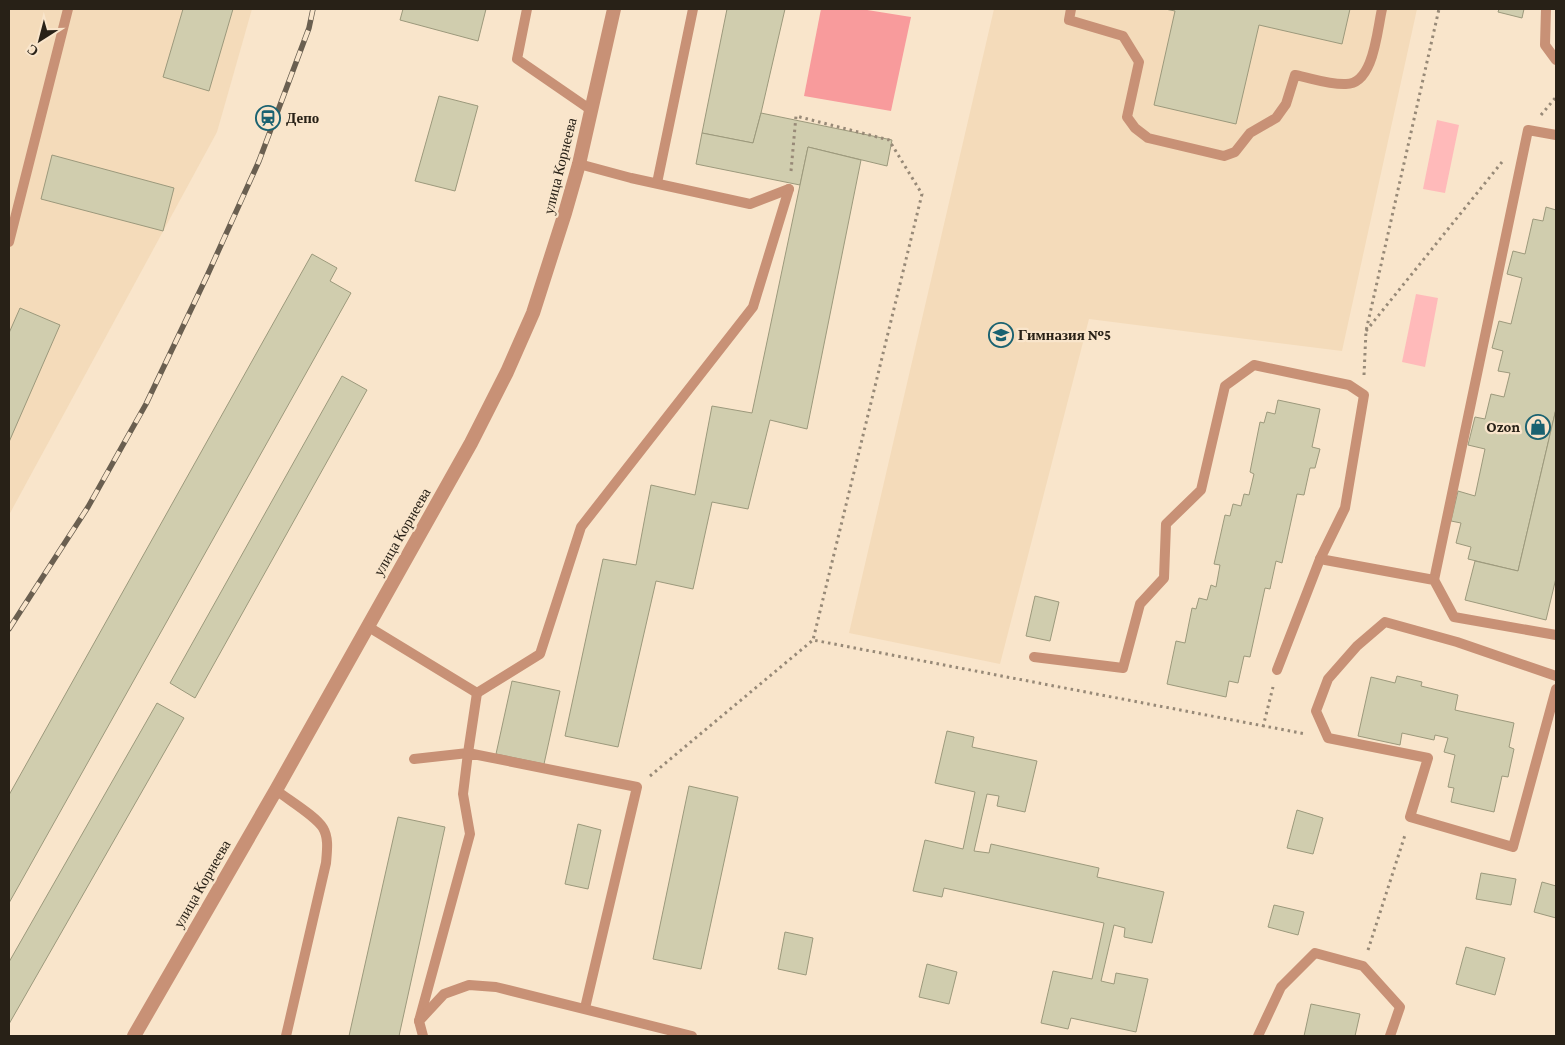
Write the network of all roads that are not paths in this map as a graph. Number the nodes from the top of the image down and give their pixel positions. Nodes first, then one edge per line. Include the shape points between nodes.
1 (68, 9) edge
2 (526, 9) edge
3 (614, 9) edge
4 (693, 9) edge
5 (1071, 9) edge
6 (1382, 9) edge
7 (1546, 9) edge
8 (1556, 60) edge
9 (591, 110) junction
10 (1556, 135) edge
11 (578, 164) junction
12 (657, 183) junction
13 (9, 242) edge
14 (1320, 559) junction
15 (1434, 580) junction
16 (367, 626) junction
17 (1556, 635) edge
18 (1034, 657) dead end
19 (1277, 670) road end
20 (1556, 676) edge
21 (1556, 689) edge
22 (477, 693) junction
23 (468, 753) junction
24 (414, 759) dead end
25 (276, 790) junction
26 (585, 1008) junction
27 (419, 1021) junction
28 (134, 1036) edge
29 (286, 1036) edge
30 (423, 1036) edge
31 (692, 1036) edge
32 (1258, 1036) edge
33 (1390, 1036) edge

1 - 13 lane
2 - 9 lane via 516,59
3 - 9 street, улица Корнеева
4 - 12 lane
5 - 6 lane via 1069,20 1124,36 1139,62 1127,117 1135,128 1148,138 1224,156 1234,152 1250,133 1276,118 1286,104 1296,75 1345,85 1362,78 1369,66
7 - 8 lane via 1546,45
9 - 11 street, улица Корнеева
10 - 15 lane via 1528,130
11 - 12 lane
11 - 16 street, улица Корнеева via 548,270 516,354 471,443
12 - 22 lane via 750,204 789,189 753,307 582,527 540,654
14 - 15 lane
14 - 18 lane via 1345,508 1364,395 1349,384 1254,365 1225,386 1201,490 1166,524 1164,578 1140,604 1123,668
14 - 19 lane
15 - 17 lane via 1454,617
16 - 22 lane
16 - 25 street, улица Корнеева
20 - 21 lane via 1386,622 1357,646 1328,679 1316,711 1328,738 1428,758 1410,817 1513,847
22 - 23 lane
23 - 24 lane
23 - 26 lane via 636,787
23 - 27 lane via 463,794 470,834
25 - 28 street, улица Корнеева
25 - 29 lane via 318,822 328,848
26 - 27 lane via 496,987 469,985 444,994
26 - 31 lane
27 - 30 lane
32 - 33 lane via 1280,987 1315,953 1363,966 1400,1007

